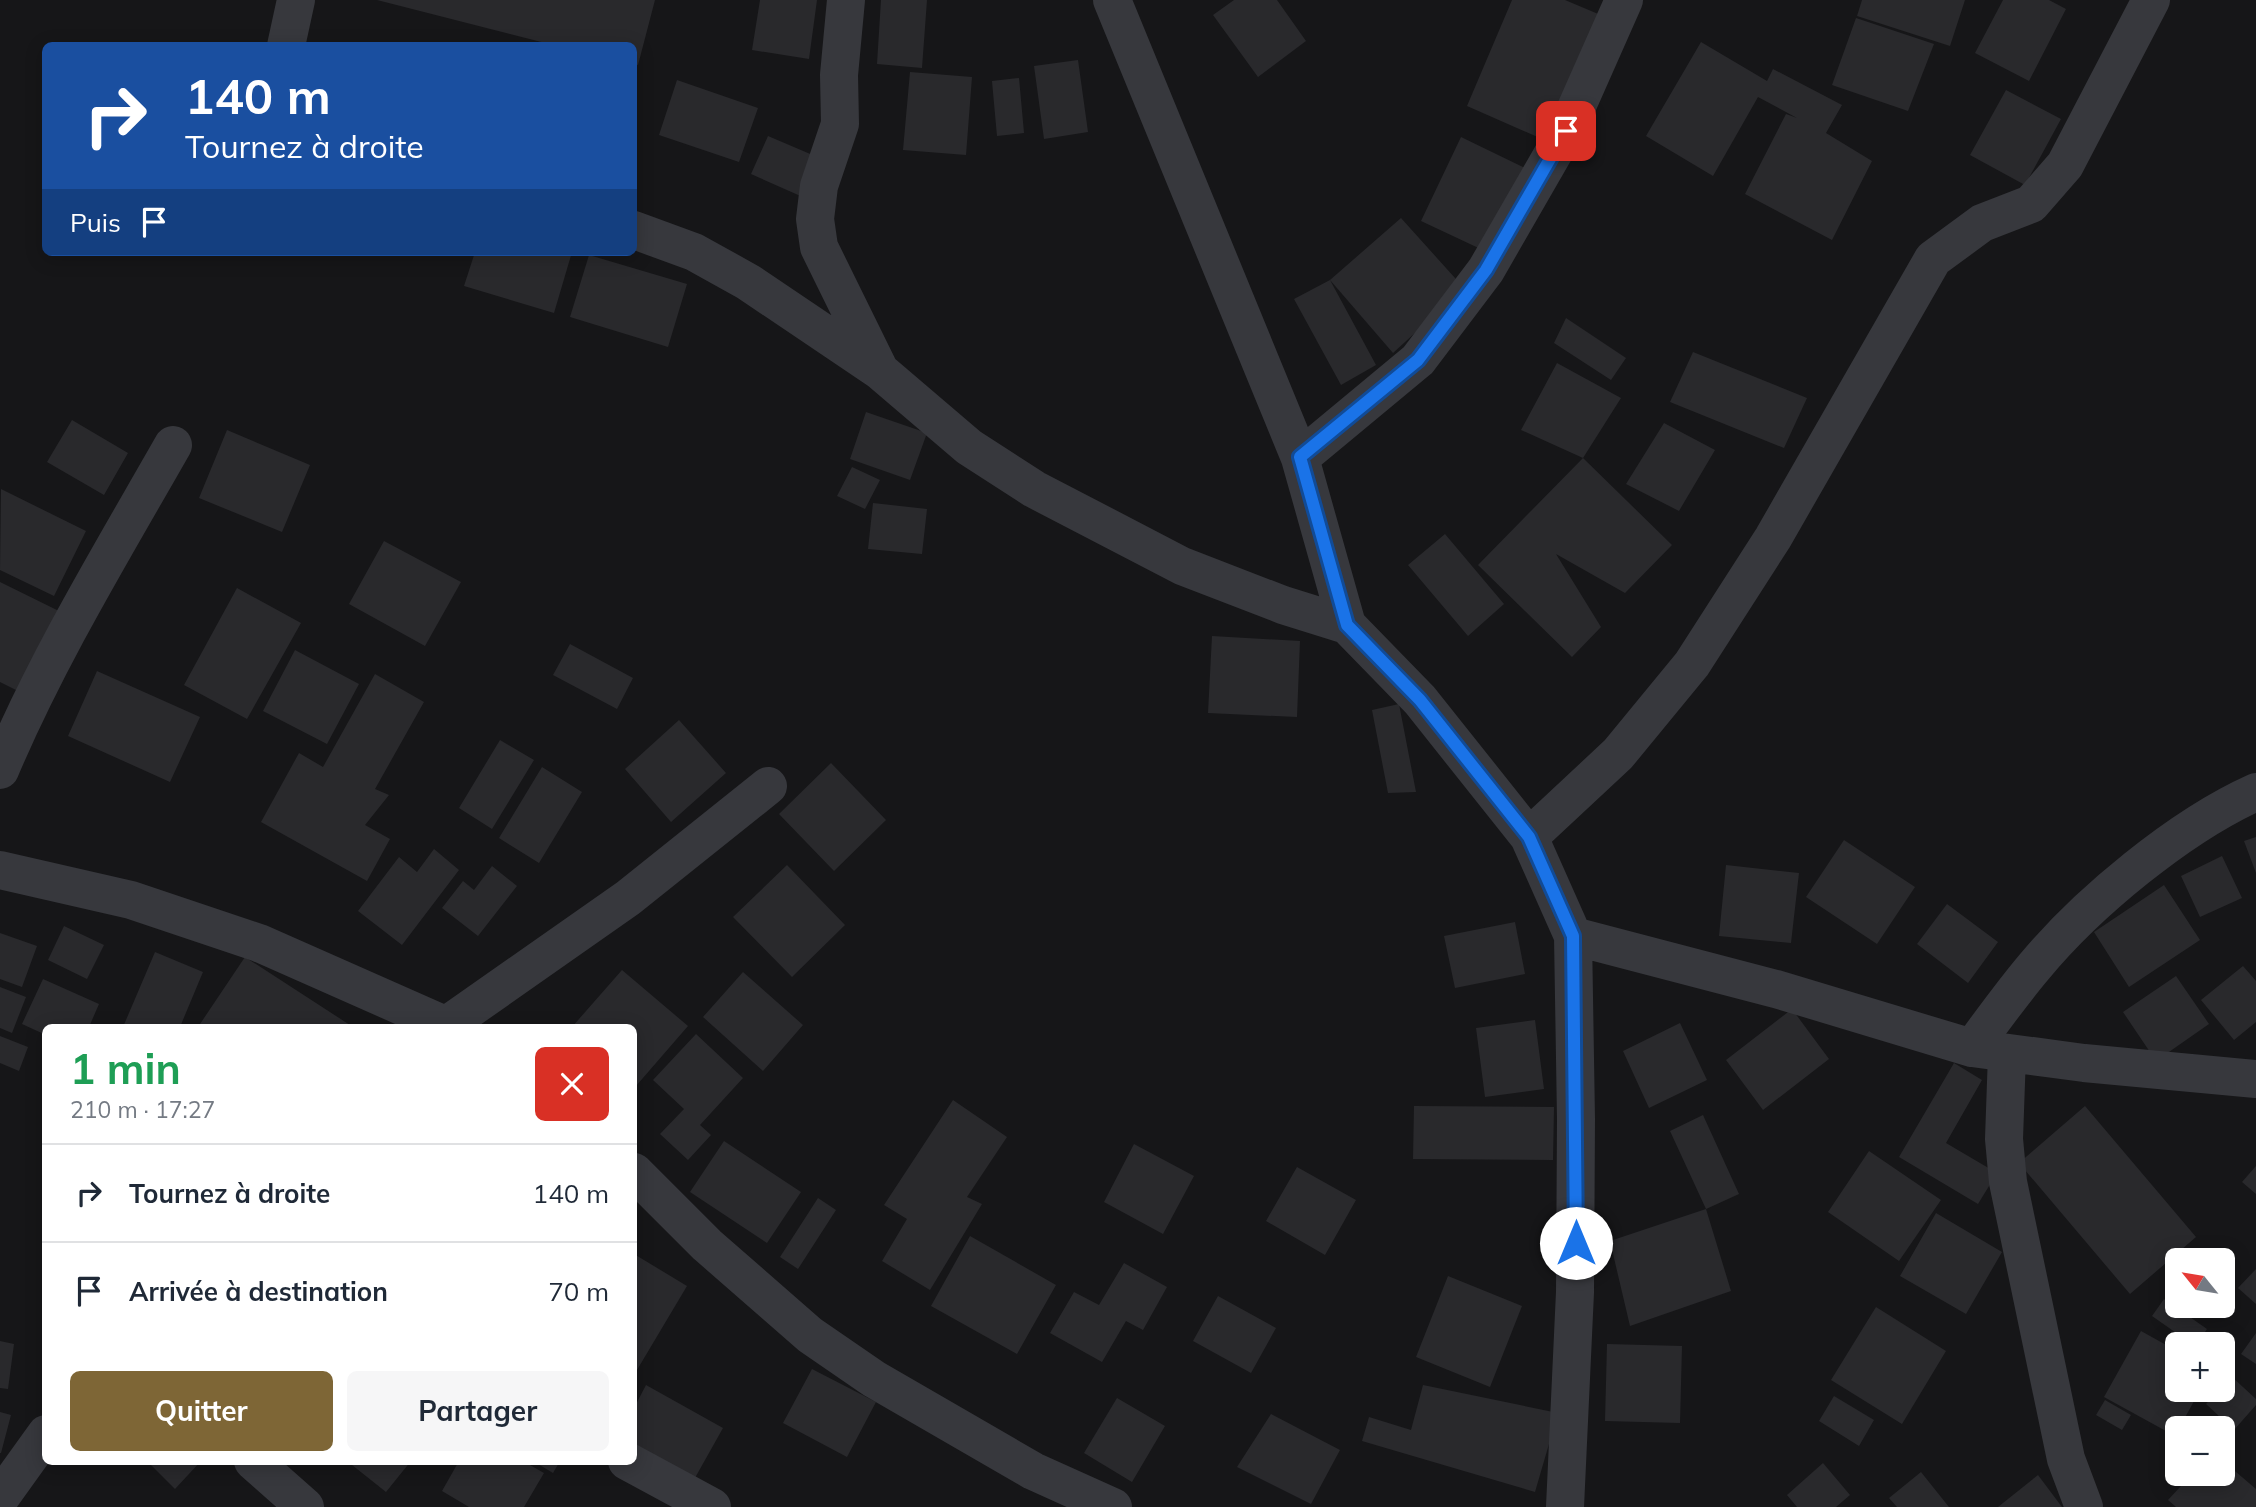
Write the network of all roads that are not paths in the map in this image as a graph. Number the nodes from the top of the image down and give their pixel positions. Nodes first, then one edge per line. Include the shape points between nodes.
1 (296, 0) edge
2 (846, 0) edge
3 (1112, 0) edge
4 (1624, 0) edge
5 (2151, 0) edge
6 (287, 42) edge
7 (637, 231) edge
8 (880, 371) junction
9 (173, 445) dead end
10 (1300, 457) junction
11 (1347, 625) junction
12 (0, 770) edge
13 (768, 786) dead end
14 (2256, 792) edge
15 (1529, 837) junction
16 (0, 870) edge
17 (1573, 936) junction
18 (439, 1024) edge
19 (450, 1024) edge
20 (1989, 1051) junction
21 (2256, 1079) edge
22 (637, 1175) edge
23 (42, 1440) edge
24 (257, 1465) edge
25 (634, 1465) edge
26 (0, 1498) edge
27 (304, 1507) edge
28 (712, 1507) edge
29 (1113, 1507) edge
30 (1565, 1507) edge
31 (2084, 1507) edge

1 - 6 street
2 - 8 street via 840,124 819,186 815,219 819,247
3 - 10 street
4 - 10 street via 1566,131 1486,270 1418,360
5 - 15 street via 2065,165 2031,204 1982,223 1933,259 1773,538 1692,664 1618,754
7 - 8 street via 694,252 748,282
8 - 11 street via 969,447 1034,489 1182,566
9 - 12 street via 76,616
10 - 11 street
11 - 15 street via 1420,700
13 - 19 street via 628,898
14 - 20 street via 2224,807 2136,869 2083,915 2035,966
15 - 17 street
16 - 18 street via 131,900 259,943
17 - 20 street
17 - 30 street via 1575,1292
20 - 21 street
20 - 31 street via 2008,1182 2066,1459
22 - 29 street via 707,1245 821,1343 1033,1471
23 - 26 street
24 - 27 street
25 - 28 street

